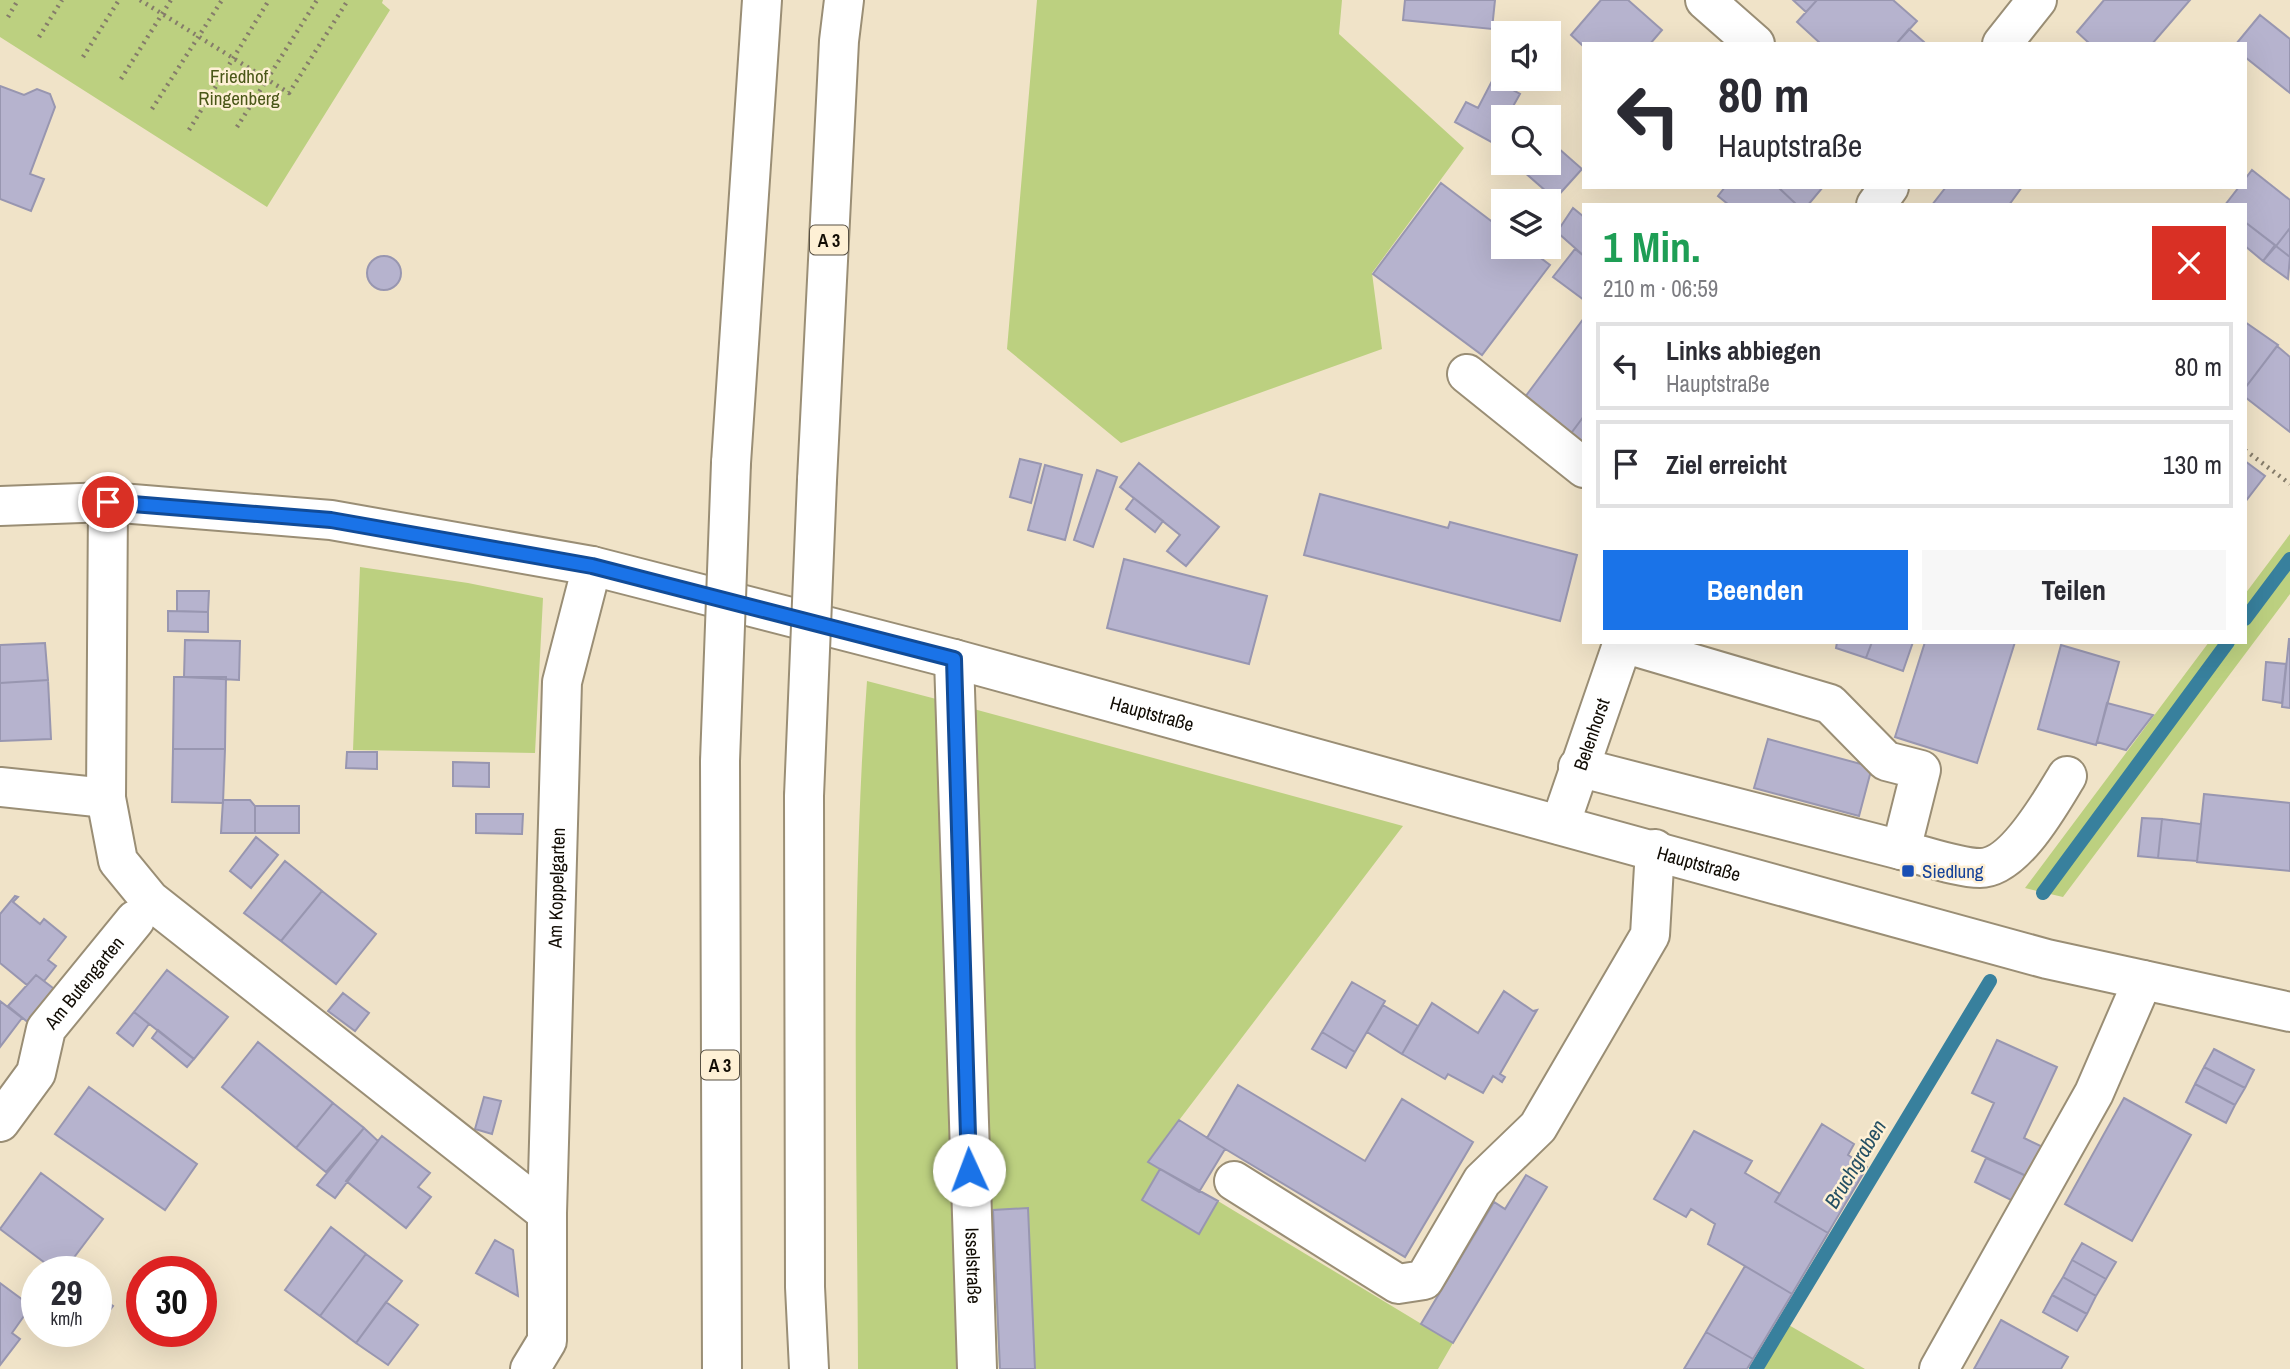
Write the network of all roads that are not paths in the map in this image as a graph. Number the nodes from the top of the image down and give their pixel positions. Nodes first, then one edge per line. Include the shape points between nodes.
1 (762, 0) edge
2 (844, 0) edge
3 (1705, 0) edge
4 (2037, 0) edge
5 (1753, 42) edge
6 (2004, 42) edge
7 (1467, 374) dead end
8 (1582, 466) edge
9 (108, 502) junction
10 (0, 506) edge
11 (592, 566) junction
12 (1623, 644) edge
13 (1626, 644) edge
14 (954, 659) junction
15 (1578, 767) junction
16 (2067, 776) dead end
17 (0, 787) edge
18 (106, 798) junction
19 (1560, 825) junction
20 (1655, 849) junction
21 (1901, 850) junction
22 (135, 920) dead end
23 (2143, 980) junction
24 (2290, 1012) edge
25 (0, 1122) edge
26 (1234, 1181) dead end
27 (547, 1213) junction
28 (530, 1369) edge
29 (722, 1369) edge
30 (809, 1369) edge
31 (977, 1369) edge
32 (1939, 1369) edge

1 - 29 main road, A 3, bridge via 731,463 720,761
2 - 30 main road, A 3, bridge via 804,796
3 - 5 main road
4 - 6 main road
7 - 8 main road
9 - 10 main road, Hauptstraße
9 - 11 main road, Hauptstraße via 331,520
9 - 18 main road
11 - 14 main road, Hauptstraße
11 - 27 main road, Am Koppelgarten via 562,682
12 - 15 main road, Belenhorst
13 - 21 main road via 1830,704 1886,761 1921,770
14 - 19 main road, Hauptstraße
14 - 31 main road, Isselstraße
15 - 19 main road, Belenhorst
15 - 21 main road
16 - 21 main road via 2037,825 1999,862 1981,868
17 - 18 main road
18 - 27 main road via 118,861 150,900
19 - 20 main road, Hauptstraße
20 - 23 main road, Hauptstraße via 2047,959
20 - 26 main road via 1650,935 1538,1127 1482,1181 1424,1280 1398,1284
22 - 25 main road, Am Butengarten via 46,1030 36,1073
23 - 24 main road, Hauptstraße
23 - 32 main road via 2094,1093
27 - 28 main road, Am Koppelgarten via 547,1341

